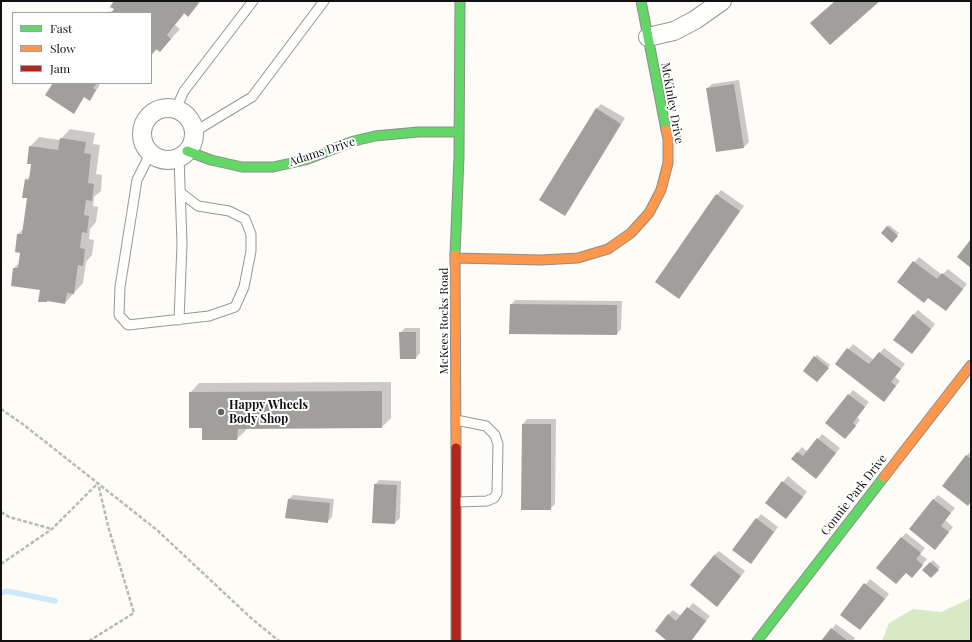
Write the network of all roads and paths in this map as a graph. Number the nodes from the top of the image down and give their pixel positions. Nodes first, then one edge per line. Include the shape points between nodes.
1 (253, 1) edge
2 (324, 1) edge
3 (460, 1) edge
4 (641, 1) edge
5 (722, 1) edge
6 (648, 37) junction
7 (176, 109) junction
8 (194, 132) junction
9 (459, 132) junction
10 (150, 154) junction
11 (183, 154) junction
12 (180, 192) junction
13 (456, 258) junction
14 (179, 320) junction
15 (971, 365) edge
16 (1, 409) edge
17 (456, 420) junction
18 (98, 483) junction
19 (457, 502) junction
20 (1, 512) edge
21 (52, 529) junction
22 (1, 564) edge
23 (89, 641) edge
24 (279, 641) edge
25 (456, 641) edge
26 (757, 641) edge

1 - 7 lane via 184,91
2 - 8 lane via 252,97
3 - 9 street, McKees Rocks Road
4 - 6 street, McKinley Drive
5 - 6 street via 695,20 674,30
6 - 13 street, McKinley Drive via 668,139 668,163 661,190 649,213 630,233 608,249 578,258
7 - 8 street via 185,114
7 - 10 street via 165,108 148,117 141,136
8 - 11 street via 192,142
9 - 11 street, Adams Drive via 375,136 354,141 305,160 273,166 242,167
9 - 13 street, McKees Rocks Road
10 - 11 street, Adams Drive via 159,159 170,160
10 - 14 lane via 137,180 120,286 119,315 128,325
11 - 12 lane
12 - 14 lane via 182,244
12 - 14 lane via 198,206 229,211 245,219 251,234 251,251 244,287 234,307 209,316
13 - 17 street, McKees Rocks Road
15 - 26 street, Connie Park Drive
16 - 18 path
17 - 19 street, McKees Rocks Road
17 - 19 lane via 486,426 495,435 498,444 497,493 494,498 487,501
18 - 21 path
18 - 23 path via 134,614
18 - 24 path via 157,530
19 - 25 street, McKees Rocks Road
20 - 21 path via 10,518
21 - 22 path

